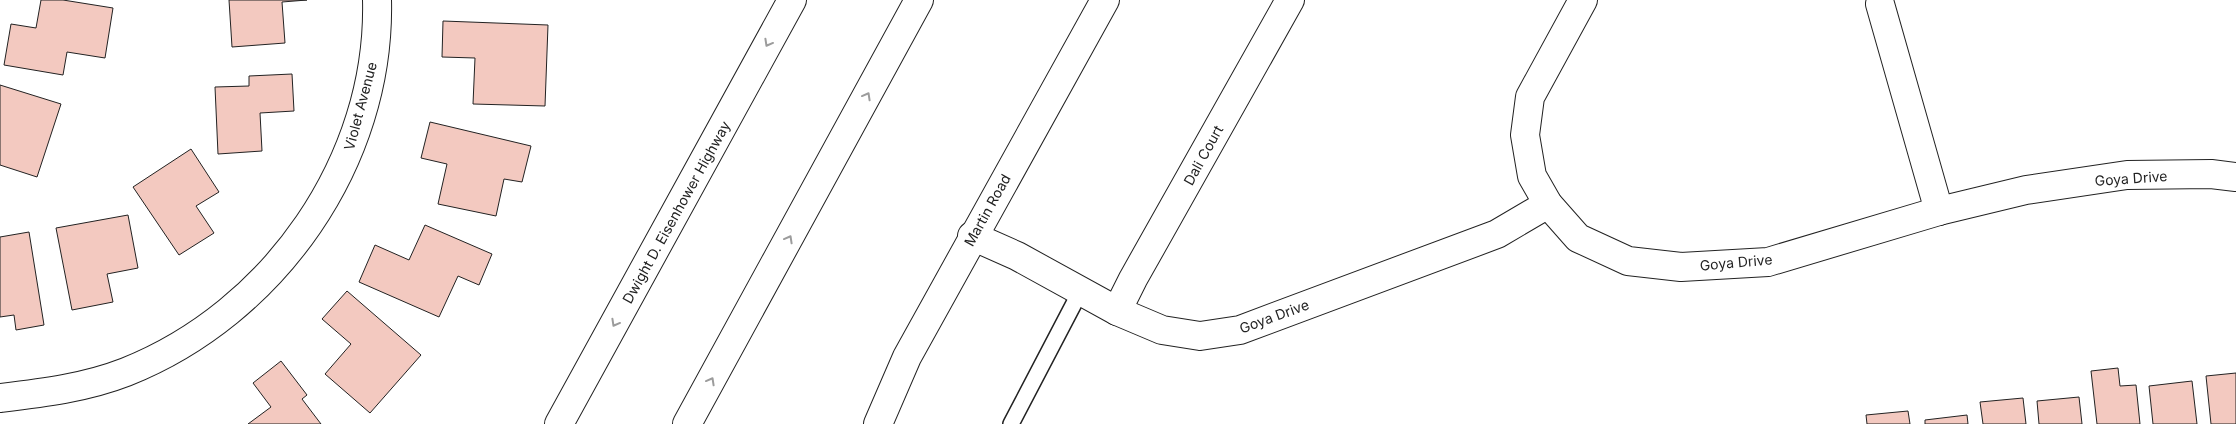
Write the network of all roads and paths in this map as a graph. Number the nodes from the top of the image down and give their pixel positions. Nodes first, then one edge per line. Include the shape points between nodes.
1 (377, 0) edge
2 (792, 0) edge
3 (920, 0) edge
4 (1105, 0) edge
5 (1290, 0) edge
6 (1582, 0) edge
7 (1880, 4) dead end
8 (2236, 177) edge
9 (1548, 204) junction
10 (1939, 211) junction
11 (972, 236) junction
12 (1080, 292) junction
13 (1117, 311) junction
14 (0, 398) edge
15 (559, 424) edge
16 (687, 424) edge
17 (878, 424) edge
18 (1011, 424) edge

1 - 14 main road, Violet Avenue via 373,61 347,155 317,213 280,262 235,307 184,342 126,372 69,389
2 -> 15 main road, Dwight D. Eisenhower Highway
16 -> 3 main road
4 - 11 main road, Martin Road
5 - 13 main road, Dali Court
6 - 9 main road, Goya Drive via 1530,97 1526,143 1532,176
7 - 10 main road
8 - 10 main road, Goya Drive via 2211,174 2127,176 2026,190
9 - 10 main road, Goya Drive via 1578,238 1628,261 1681,267 1768,262
9 - 13 main road, Goya Drive via 1497,234 1240,330 1200,336 1162,330
11 - 12 main road, Goya Drive via 1017,256
11 - 17 main road, Martin Road via 906,357
12 - 13 main road, Goya Drive
12 - 18 lane

